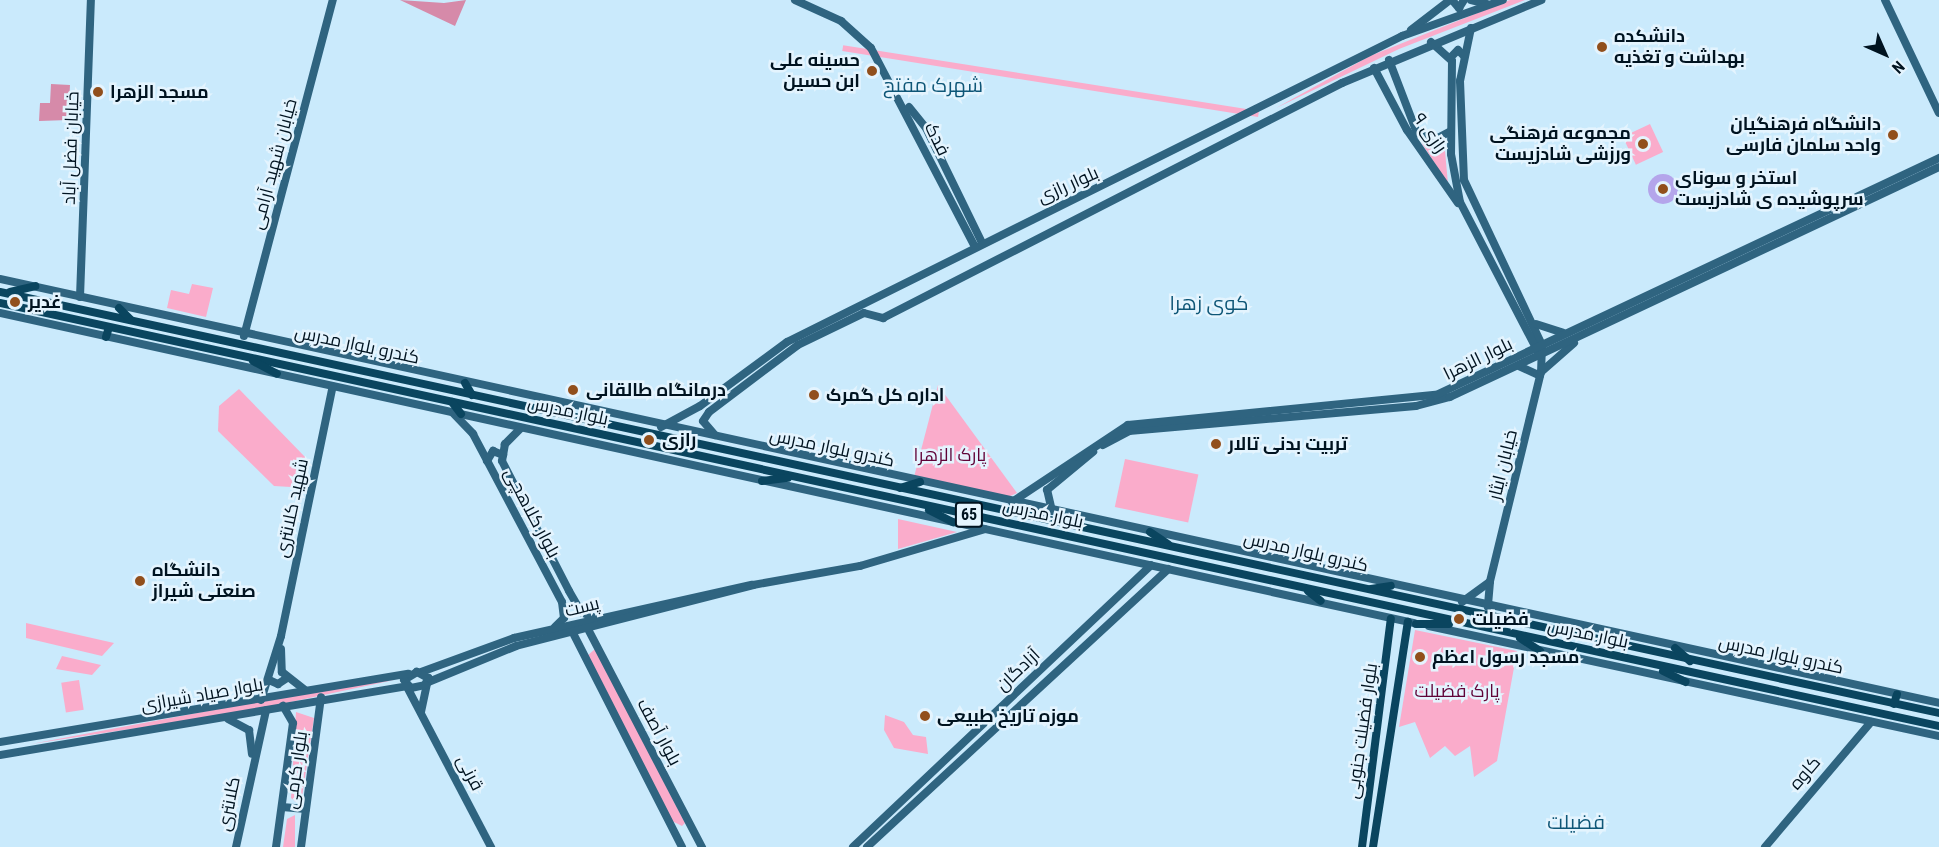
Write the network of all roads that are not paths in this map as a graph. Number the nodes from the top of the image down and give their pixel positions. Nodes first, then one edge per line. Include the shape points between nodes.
1 (91, 0) edge
2 (333, 0) edge
3 (795, 0) edge
4 (1451, 0) edge
5 (1464, 0) edge
6 (1472, 0) edge
7 (1541, 0) edge
8 (1886, 0) edge
9 (1499, 2) edge
10 (1471, 28) junction
11 (1402, 36) junction
12 (1431, 42) junction
13 (1464, 56) junction
14 (1450, 57) junction
15 (1389, 60) junction
16 (1374, 68) junction
17 (1390, 73) junction
18 (1381, 78) junction
19 (1261, 106) junction
20 (1939, 113) edge
21 (1268, 120) junction
22 (1449, 132) junction
23 (1415, 135) junction
24 (1939, 158) edge
25 (1939, 167) edge
26 (1879, 191) junction
27 (1465, 214) junction
28 (978, 245) junction
29 (0, 279) edge
30 (35, 286) junction
31 (3, 292) edge
32 (80, 297) junction
33 (874, 298) junction
34 (0, 303) edge
35 (1627, 304) junction
36 (119, 308) junction
37 (1630, 313) junction
38 (0, 314) edge
39 (883, 318) junction
40 (130, 320) junction
41 (1537, 324) junction
42 (109, 327) junction
43 (1528, 333) junction
44 (1565, 333) junction
45 (244, 336) junction
46 (106, 337) junction
47 (1580, 337) junction
48 (1538, 346) junction
49 (326, 354) junction
50 (1540, 356) junction
51 (244, 357) junction
52 (1513, 358) junction
53 (349, 359) junction
54 (335, 365) junction
55 (1519, 366) junction
56 (277, 374) junction
57 (1541, 374) junction
58 (463, 383) junction
59 (333, 386) junction
60 (450, 390) junction
61 (472, 395) junction
62 (451, 402) junction
63 (439, 410) junction
64 (452, 412) junction
65 (553, 412) junction
66 (461, 414) junction
67 (551, 424) junction
68 (661, 427) junction
69 (521, 428) junction
70 (720, 438) junction
71 (662, 448) junction
72 (502, 455) junction
73 (487, 461) junction
74 (670, 461) junction
75 (794, 477) junction
76 (762, 481) junction
77 (920, 482) junction
78 (898, 489) junction
79 (1033, 491) junction
80 (1046, 495) junction
81 (1012, 502) junction
82 (918, 504) junction
83 (1052, 511) junction
84 (957, 523) junction
85 (986, 530) junction
86 (1150, 532) junction
87 (955, 540) junction
88 (1173, 548) junction
89 (1230, 560) junction
90 (1151, 565) junction
91 (1168, 569) junction
92 (1227, 572) junction
93 (1143, 573) junction
94 (1151, 580) junction
95 (1490, 582) junction
96 (1391, 586) junction
97 (1305, 589) junction
98 (1364, 590) junction
99 (571, 594) junction
100 (704, 597) junction
101 (561, 599) junction
102 (1321, 601) junction
103 (1462, 602) junction
104 (1488, 607) junction
105 (626, 611) junction
106 (597, 618) junction
107 (1391, 618) junction
108 (628, 620) junction
109 (1412, 623) junction
110 (1464, 623) junction
111 (551, 630) junction
112 (589, 631) junction
113 (574, 635) junction
114 (1515, 635) junction
115 (281, 636) junction
116 (1391, 641) junction
117 (1401, 643) junction
118 (597, 646) junction
119 (1675, 648) junction
120 (1540, 651) junction
121 (584, 655) junction
122 (1690, 661) junction
123 (1650, 664) junction
124 (445, 666) junction
125 (421, 672) junction
126 (408, 674) junction
127 (1758, 675) junction
128 (392, 676) junction
129 (448, 676) junction
130 (287, 678) junction
131 (269, 680) junction
132 (1686, 682) junction
133 (425, 684) junction
134 (393, 686) junction
135 (407, 687) junction
136 (1755, 687) junction
137 (305, 690) junction
138 (1897, 694) junction
139 (321, 697) junction
140 (261, 699) junction
141 (1939, 703) edge
142 (1894, 704) junction
143 (283, 706) junction
144 (266, 710) junction
145 (420, 713) junction
146 (1939, 713) edge
147 (227, 719) junction
148 (1380, 719) junction
149 (1390, 721) junction
150 (1871, 722) junction
151 (1939, 726) edge
152 (1939, 736) edge
153 (19, 739) junction
154 (0, 742) edge
155 (21, 752) junction
156 (0, 755) edge
157 (252, 766) junction
158 (897, 806) junction
159 (282, 807) junction
160 (306, 809) junction
161 (903, 813) junction
162 (236, 847) edge
163 (276, 847) edge
164 (301, 847) edge
165 (491, 847) edge
166 (682, 847) edge
167 (702, 847) edge
168 (853, 847) edge
169 (867, 847) edge
170 (1362, 847) edge
171 (1373, 847) edge
172 (1765, 847) edge

1 - 32 main road, خیابان فضل آباد
2 - 45 main road, خیابان شهید آرامی
3 - 28 main road, فدک via 841,21 865,42 900,97
4 - 5 main road via 1456,8
4 - 11 main road
6 - 9 main road
7 - 10 main road, بلوار رازی
8 - 20 main road
9 - 11 main road, بلوار رازی
10 - 12 main road, بلوار رازی
10 - 13 main road
11 - 19 main road, بلوار رازی
12 - 14 main road
12 - 15 main road, بلوار رازی
13 - 14 main road via 1458,50
13 - 41 main road via 1459,122 1469,199
14 - 22 main road
15 - 16 main road, بلوار رازی
15 - 17 main road, رازی ۹
16 - 18 main road, رازی ۹
16 - 21 main road, بلوار رازی
17 - 18 main road
17 - 23 main road, رازی ۹
18 - 23 main road, رازی ۹
19 - 21 main road
19 - 28 main road, بلوار رازی
21 - 39 main road, بلوار رازی
22 - 23 main road, رازی ۹ via 1429,141
22 - 27 main road
23 - 27 main road, رازی ۹
24 - 26 main road, بلوار الزهرا
25 - 26 main road, بلوار الزهرا
26 - 35 main road, بلوار الزهرا
26 - 37 main road, بلوار الزهرا
27 - 43 main road
28 - 33 main road, بلوار رازی
29 - 30 main road, کندرو بلوار مدرس
30 - 31 main road
30 - 32 main road, کندرو بلوار مدرس
31 - 40 main road, بلوار مدرس / 65
32 - 36 main road, کندرو بلوار مدرس
33 - 39 main road
33 - 68 main road, بلوار رازی via 769,352 700,406
34 - 42 main road, بلوار مدرس / 65
35 - 37 main road
35 - 44 main road, بلوار الزهرا
36 - 40 main road
36 - 45 main road, کندرو بلوار مدرس
37 - 47 main road, بلوار الزهرا
38 - 46 main road
39 - 70 main road, بلوار رازی via 864,313 787,350 709,411 705,427
40 - 54 main road, بلوار مدرس / 65
41 - 43 main road
41 - 44 main road via 1550,332
41 - 48 main road
42 - 46 main road
42 - 51 main road, بلوار مدرس / 65
43 - 48 main road
43 - 52 main road
44 - 48 main road, بلوار الزهرا
45 - 49 main road, کندرو بلوار مدرس
46 - 56 main road
47 - 50 main road, بلوار الزهرا
47 - 57 main road
48 - 50 main road, خیابان ایثار
48 - 52 main road, بلوار الزهرا
49 - 53 main road, کندرو بلوار مدرس
49 - 54 main road
50 - 55 main road, بلوار الزهرا
50 - 57 main road, خیابان ایثار
51 - 56 main road
51 - 62 main road, بلوار مدرس / 65
52 - 79 main road, بلوار الزهرا via 1415,400 1117,428
53 - 54 main road
53 - 58 main road, کندرو بلوار مدرس
54 - 60 main road, بلوار مدرس / 65
55 - 57 main road
55 - 80 main road, بلوار الزهرا via 1416,406 1120,433 1061,477
56 - 59 main road
57 - 95 main road, خیابان ایثار
58 - 60 main road
58 - 61 main road
58 - 68 main road, کندرو بلوار مدرس
59 - 63 main road
59 - 115 main road, شهید کلانتری
60 - 61 main road, بلوار مدرس / 65
61 - 65 main road, بلوار مدرس / 65
62 - 63 main road
62 - 66 main road
62 - 67 main road, بلوار مدرس / 65
63 - 64 main road
64 - 66 main road
64 - 73 main road, بلوار کلاهچی via 473,434
65 - 67 main road
65 - 78 main road, بلوار مدرس / 65
66 - 69 main road
67 - 71 main road, بلوار مدرس / 65
68 - 70 main road, کندرو بلوار مدرس
69 - 72 main road, بلوار کلاهچی via 511,435
69 - 74 main road
70 - 77 main road, کندرو بلوار مدرس
71 - 74 main road
71 - 75 main road, بلوار مدرس / 65
72 - 73 main road via 494,451
72 - 99 main road, بلوار کلاهچی
73 - 101 main road, بلوار کلاهچی
74 - 76 main road
75 - 76 main road
75 - 82 main road, بلوار مدرس / 65
76 - 84 main road
77 - 78 main road
77 - 81 main road, کندرو بلوار مدرس
78 - 88 main road, بلوار مدرس / 65
79 - 80 main road via 1037,499
79 - 81 main road, بلوار الزهرا
80 - 83 main road
81 - 83 main road, کندرو بلوار مدرس
82 - 84 main road
82 - 92 main road, بلوار مدرس / 65
83 - 86 main road, کندرو بلوار مدرس
84 - 85 main road
84 - 87 main road via 963,532
85 - 87 main road, پست
85 - 90 main road
86 - 88 main road
86 - 96 main road, کندرو بلوار مدرس
87 - 100 main road, پست via 860,566
88 - 89 main road, بلوار مدرس / 65
89 - 92 main road
89 - 98 main road, بلوار مدرس / 65
90 - 91 main road
90 - 93 main road, آزادگان
91 - 94 main road, آزادگان
91 - 102 main road
92 - 97 main road, بلوار مدرس / 65
93 - 94 main road
93 - 158 main road, آزادگان
94 - 161 main road, آزادگان
95 - 103 main road
95 - 104 main road, خیابان ایثار
96 - 98 main road
96 - 103 main road, کندرو بلوار مدرس
97 - 102 main road
97 - 110 main road, بلوار مدرس / 65
98 - 122 main road, بلوار مدرس / 65
99 - 101 main road via 567,601
99 - 106 main road, بلوار کلاهچی via 581,612
100 - 105 main road, پست
100 - 108 main road, پست
101 - 111 main road via 564,618
102 - 107 main road
103 - 104 main road, کندرو بلوار مدرس
104 - 119 main road, کندرو بلوار مدرس
105 - 106 main road, پست
105 - 108 main road
106 - 111 main road, پست
107 - 109 main road
107 - 116 main road, بلوار فضیلت جنوبی
108 - 112 main road, پست
109 - 110 main road
109 - 117 main road, بلوار فضیلت جنوبی
109 - 120 main road
110 - 114 main road, بلوار مدرس / 65
111 - 124 main road, پست
112 - 113 main road, پست
112 - 118 main road, بلوار آصف
113 - 121 main road, بلوار آصف
113 - 129 main road, پست via 516,646
114 - 120 main road
114 - 123 main road, بلوار مدرس / 65
115 - 130 main road via 280,661
115 - 131 main road
116 - 117 main road via 1397,637
116 - 148 main road, بلوار فضیلت جنوبی
117 - 149 main road, بلوار فضیلت جنوبی
118 - 121 main road via 588,647
118 - 167 main road, بلوار آصف
119 - 122 main road
119 - 138 main road, کندرو بلوار مدرس
120 - 132 main road
121 - 166 main road, بلوار آصف
122 - 127 main road, بلوار مدرس / 65
123 - 132 main road
123 - 136 main road, بلوار مدرس / 65
124 - 125 main road, پست
124 - 129 main road via 440,672
125 - 126 main road, پست
125 - 133 main road
126 - 128 main road, بلوار صیاد شیرازی
126 - 135 main road
127 - 136 main road
127 - 142 main road, بلوار مدرس / 65
128 - 134 main road
128 - 137 main road, بلوار صیاد شیرازی
129 - 133 main road, پست
130 - 131 main road via 278,684
130 - 137 main road
131 - 140 main road
132 - 150 main road
133 - 135 main road, پست
133 - 145 main road
134 - 135 main road, بلوار صیاد شیرازی
134 - 139 main road, بلوار صیاد شیرازی
135 - 145 main road, قرنی
136 - 151 main road, بلوار مدرس / 65
137 - 140 main road, بلوار صیاد شیرازی
138 - 141 main road, کندرو بلوار مدرس
138 - 142 main road
139 - 143 main road, بلوار صیاد شیرازی
139 - 160 main road, بلوار کرمی
140 - 153 main road, بلوار صیاد شیرازی
142 - 146 main road, بلوار مدرس / 65
143 - 144 main road, بلوار صیاد شیرازی
143 - 159 main road, بلوار کرمی via 293,723
144 - 147 main road, بلوار صیاد شیرازی
144 - 157 main road, کلانتری
145 - 165 main road, قرنی
147 - 155 main road, بلوار صیاد شیرازی
147 - 157 main road, کلانتری via 249,730
148 - 149 main road
148 - 170 main road, بلوار فضیلت جنوبی
149 - 171 main road, بلوار فضیلت جنوبی
150 - 152 main road
150 - 172 main road, کاوه
153 - 154 main road, بلوار صیاد شیرازی
153 - 155 main road
155 - 156 main road, بلوار صیاد شیرازی
157 - 162 main road, کلانتری
158 - 161 main road
158 - 168 main road, آزادگان
159 - 160 main road
159 - 163 main road, بلوار کرمی
160 - 164 main road, بلوار کرمی
161 - 169 main road, آزادگان

